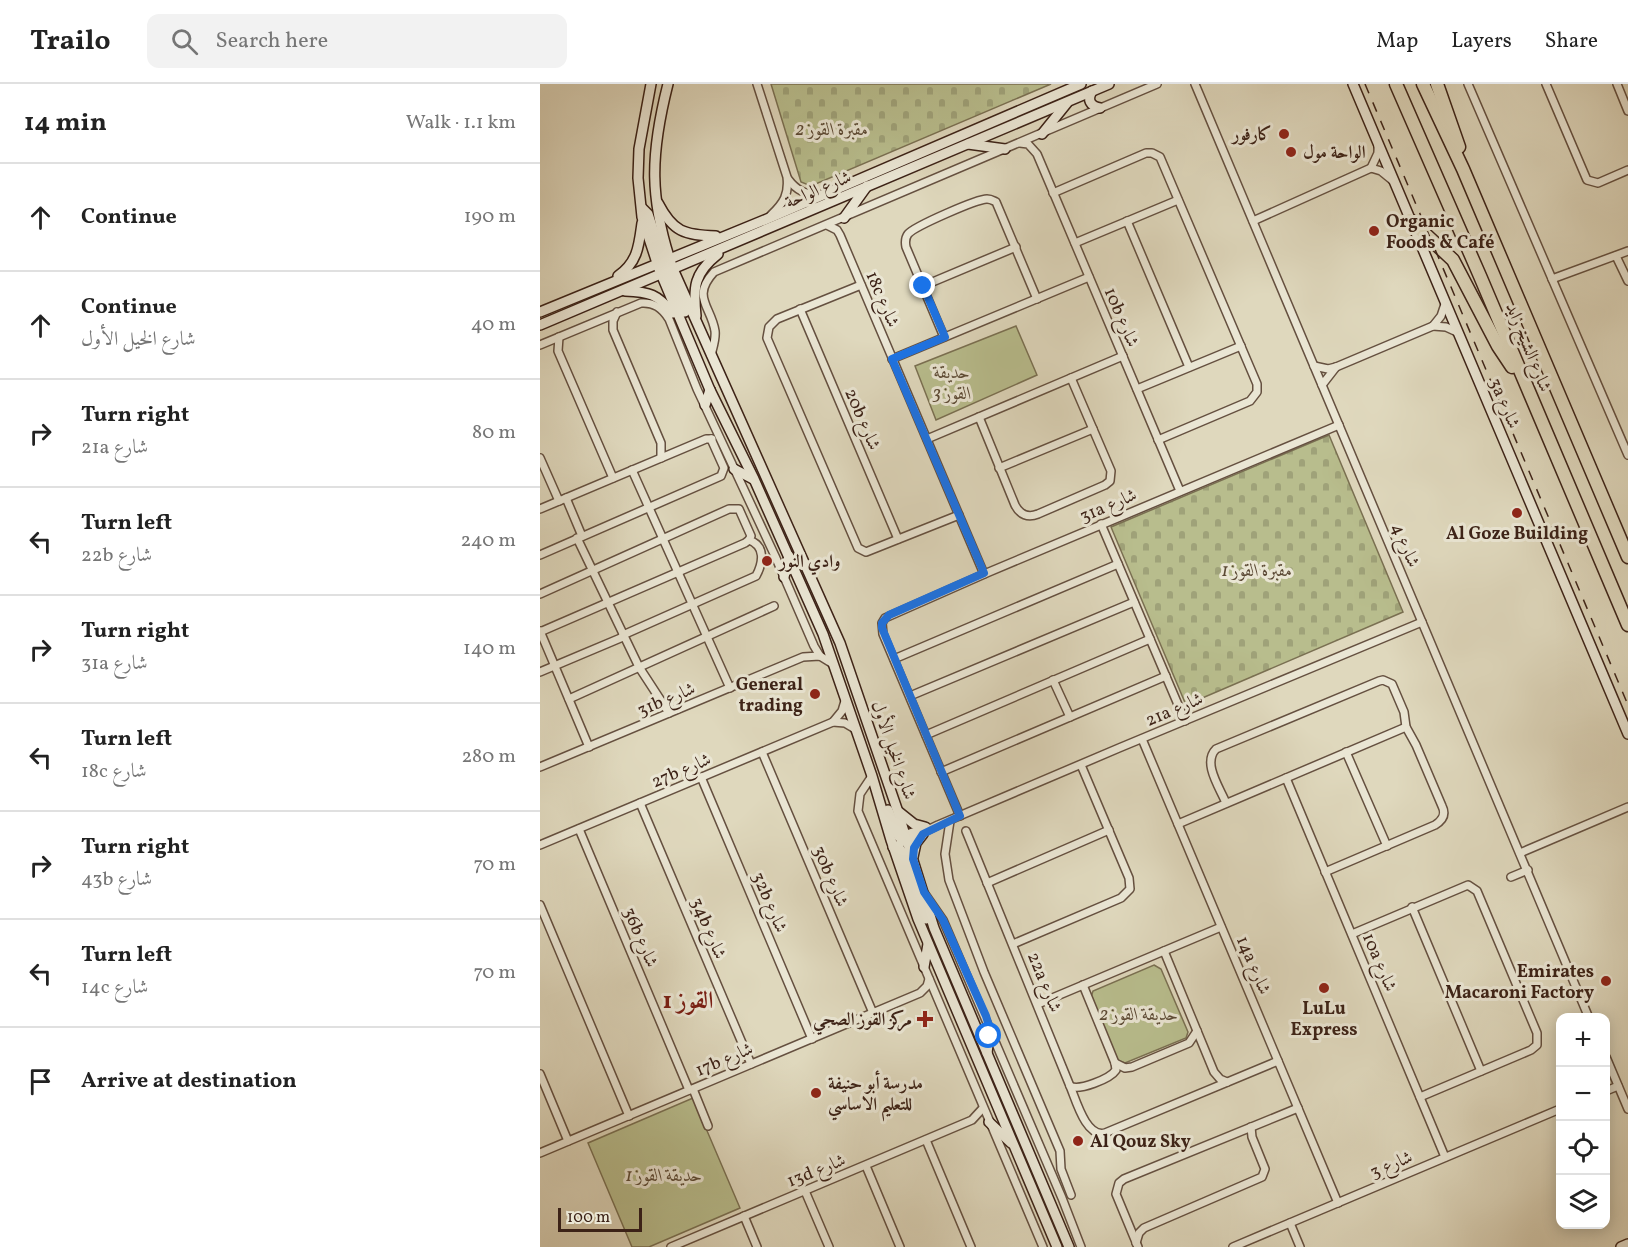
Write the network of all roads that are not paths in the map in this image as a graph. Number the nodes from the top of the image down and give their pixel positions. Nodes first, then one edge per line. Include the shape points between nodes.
1 (651, 84) edge
2 (668, 84) edge
3 (757, 84) edge
4 (1081, 84) edge
5 (1109, 84) edge
6 (1157, 84) edge
7 (1195, 84) edge
8 (1353, 84) edge
9 (1396, 84) edge
10 (1423, 84) edge
11 (1437, 84) edge
12 (1467, 84) edge
13 (1546, 84) edge
14 (1617, 84) edge
15 (1092, 92) junction
16 (1068, 101) junction
17 (1100, 108) junction
18 (1628, 111) edge
19 (1042, 134) junction
20 (1378, 143) junction
21 (968, 144) junction
22 (1018, 144) junction
23 (1005, 149) junction
24 (1037, 154) junction
25 (1371, 168) junction
26 (1462, 169) junction
27 (1628, 170) edge
28 (787, 177) junction
29 (1396, 185) junction
30 (867, 186) junction
31 (1053, 192) junction
32 (819, 195) junction
33 (655, 198) junction
34 (1178, 200) junction
35 (641, 212) junction
36 (844, 218) junction
37 (767, 219) junction
38 (1410, 220) junction
39 (1127, 221) junction
40 (1253, 221) junction
41 (827, 225) junction
42 (741, 229) junction
43 (840, 235) junction
44 (721, 237) junction
45 (1075, 243) junction
46 (734, 244) junction
47 (1016, 247) junction
48 (1622, 253) edge
49 (664, 266) junction
50 (1089, 277) junction
51 (1628, 280) edge
52 (1553, 282) junction
53 (861, 285) junction
54 (923, 286) junction
55 (601, 287) junction
56 (619, 291) junction
57 (1037, 299) junction
58 (1445, 304) junction
59 (587, 305) junction
60 (800, 309) junction
61 (540, 312) edge
62 (617, 312) junction
63 (678, 319) junction
64 (596, 321) junction
65 (540, 325) edge
66 (1433, 326) junction
67 (698, 328) junction
68 (613, 330) junction
69 (1457, 332) junction
70 (559, 337) junction
71 (945, 337) junction
72 (543, 344) edge
73 (1240, 346) junction
74 (558, 351) junction
75 (711, 355) junction
76 (1123, 356) junction
77 (892, 359) junction
78 (1314, 366) junction
79 (1189, 367) junction
80 (1336, 367) junction
81 (1071, 378) junction
82 (1523, 381) junction
83 (1322, 385) junction
84 (1137, 389) junction
85 (710, 390) junction
86 (705, 405) junction
87 (979, 417) junction
88 (713, 422) junction
89 (1339, 425) junction
90 (1093, 429) junction
91 (708, 439) junction
92 (927, 439) junction
93 (1158, 440) junction
94 (723, 442) junction
95 (661, 443) junction
96 (675, 453) junction
97 (1628, 455) edge
98 (540, 458) edge
99 (661, 458) junction
100 (999, 468) junction
101 (734, 469) junction
102 (632, 470) junction
103 (613, 478) junction
104 (754, 479) junction
105 (1180, 491) junction
106 (562, 500) junction
107 (648, 507) junction
108 (540, 509) edge
109 (959, 515) junction
110 (1101, 524) junction
111 (580, 537) junction
112 (663, 539) junction
113 (898, 539) junction
114 (749, 540) junction
115 (540, 555) edge
116 (789, 556) junction
117 (1628, 557) edge
118 (1118, 564) junction
119 (592, 571) junction
120 (678, 572) junction
121 (984, 573) junction
122 (784, 578) junction
123 (540, 594) edge
124 (1134, 602) junction
125 (608, 604) junction
126 (692, 604) junction
127 (774, 606) dead end
128 (1422, 622) junction
129 (1628, 625) edge
130 (540, 632) edge
131 (623, 636) junction
132 (707, 637) junction
133 (1150, 639) junction
134 (812, 642) junction
135 (820, 656) junction
136 (803, 657) junction
137 (894, 659) junction
138 (833, 664) junction
139 (555, 666) junction
140 (639, 667) junction
141 (540, 672) edge
142 (1166, 676) junction
143 (1053, 680) junction
144 (730, 688) junction
145 (910, 696) junction
146 (569, 699) junction
147 (846, 701) junction
148 (669, 713) junction
149 (1070, 717) junction
150 (1185, 721) junction
151 (833, 722) junction
152 (1407, 727) junction
153 (855, 729) junction
154 (1628, 734) edge
155 (926, 735) junction
156 (1142, 739) junction
157 (589, 747) junction
158 (762, 752) junction
159 (1346, 752) junction
160 (1081, 765) junction
161 (540, 767) edge
162 (941, 772) junction
163 (872, 776) junction
164 (701, 777) junction
165 (1286, 778) junction
166 (640, 803) junction
167 (1227, 803) junction
168 (1628, 807) edge
169 (897, 809) junction
170 (960, 816) junction
171 (950, 821) junction
172 (1178, 824) junction
173 (579, 829) junction
174 (1109, 830) junction
175 (924, 831) junction
176 (966, 831) dead end
177 (899, 840) junction
178 (540, 845) edge
179 (1387, 846) junction
180 (1520, 853) junction
181 (913, 859) junction
182 (1528, 870) junction
183 (1326, 872) junction
184 (1511, 877) dead end
185 (987, 883) junction
186 (924, 892) junction
187 (540, 905) edge
188 (1412, 907) junction
189 (1221, 927) junction
190 (933, 928) junction
191 (1352, 934) junction
192 (928, 944) junction
193 (1012, 944) junction
194 (1164, 951) junction
195 (924, 967) junction
196 (929, 979) junction
197 (1083, 986) junction
198 (920, 993) junction
199 (936, 996) junction
200 (1038, 1004) junction
201 (873, 1013) junction
202 (1587, 1013) edge
203 (990, 1029) junction
204 (1197, 1031) junction
205 (812, 1039) junction
206 (987, 1055) junction
207 (1278, 1061) junction
208 (1115, 1063) junction
209 (751, 1064) junction
210 (1609, 1067) edge
211 (1481, 1071) junction
212 (540, 1074) edge
213 (1227, 1082) junction
214 (1070, 1086) junction
215 (1618, 1086) junction
216 (1610, 1089) edge
217 (691, 1090) junction
218 (1420, 1097) junction
219 (983, 1108) junction
220 (1298, 1108) junction
221 (1628, 1109) edge
222 (1556, 1111) edge
223 (629, 1116) junction
224 (972, 1120) junction
225 (989, 1122) junction
226 (708, 1126) dead end
227 (1251, 1127) junction
228 (926, 1140) junction
229 (568, 1141) junction
230 (1013, 1144) junction
231 (540, 1154) edge
232 (1445, 1157) junction
233 (866, 1166) junction
234 (805, 1191) junction
235 (1071, 1195) dead end
236 (1338, 1203) junction
237 (744, 1216) junction
238 (1290, 1223) junction
239 (1628, 1244) edge
240 (684, 1245) edge
241 (1137, 1245) edge
242 (671, 1247) edge
243 (757, 1247) edge
244 (829, 1247) edge
245 (900, 1247) edge
246 (971, 1247) edge
247 (1043, 1247) edge
248 (1057, 1247) edge
249 (1069, 1247) edge
250 (1081, 1247) edge
251 (1233, 1247) edge
252 (1300, 1247) edge
253 (1621, 1247) edge

1 - 35 main road, شارع الخيل الأول via 639,149
2 - 33 main road, شارع الخيل الأول via 657,135
3 - 28 street
4 - 32 main road, شارع الواحة
5 - 15 main road, شارع الواحة
6 - 17 street
7 - 40 street, شارع 4
8 - 20 main road, 3a شارع
9 - 82 highway, شارع الشيخ زايد
10 - 26 highway, شارع الشيخ زايد
11 - 26 highway via 1458,141
12 - 52 street
13 - 27 street via 1590,182 1598,183
14 - 18 street
15 - 16 main road, شارع الواحة
15 - 17 main road via 1090,103
16 - 19 main road
16 - 21 main road, شارع الواحة
17 - 19 street
19 - 22 street
19 - 24 street via 1037,141
20 - 25 street
20 - 29 main road, 3a شارع
21 - 23 main road
21 - 30 main road, شارع الواحة
22 - 23 street
22 - 24 street via 1028,144
23 - 36 street
24 - 31 street, 10b شارع
25 - 29 street via 1386,174
25 - 40 street
26 - 117 highway, شارع الشيخ زايد
28 - 32 street via 804,193
28 - 37 street via 784,201
29 - 38 main road, 3a شارع
30 - 36 main road
30 - 46 main road, شارع الواحة
31 - 34 street via 1146,153 1156,154 1161,161
31 - 45 street, 10b شارع
32 - 37 main road, شارع الواحة
33 - 44 main road via 666,218 681,231 694,236
33 - 49 main road, شارع الخيل الأول
34 - 39 street
34 - 73 street
35 - 49 main road, شارع الخيل الأول
35 - 55 main road via 636,257 627,269
36 - 41 street
36 - 43 street
37 - 42 main road, شارع الواحة
38 - 58 main road, 3a شارع
38 - 82 highway via 1453,260 1498,346
39 - 45 street
39 - 79 street
40 - 78 street, شارع 4
41 - 43 street, 18c شارع
41 - 75 street via 719,270 708,279 703,293 715,332
42 - 44 main road, شارع الواحة
42 - 49 main road via 738,235
43 - 53 street, 18c شارع
44 - 49 main road, شارع الواحة
45 - 50 street, 10b شارع
46 - 49 main road, شارع الواحة
46 - 67 main road via 709,262 697,278 694,292
47 - 54 street
47 - 54 street via 998,205 984,199 912,230 906,238 906,247
47 - 57 street
48 - 51 street
48 - 52 street
49 - 55 main road, شارع الواحة
49 - 56 main road, شارع الواحة
49 - 59 main road via 593,297
49 - 63 main road, شارع الخيل الأول
49 - 67 main road, شارع الخيل الأول
50 - 57 street
50 - 76 street, 10b شارع
52 - 97 street
53 - 60 street
53 - 77 street, 18c شارع
54 - 71 street
55 - 61 main road, شارع الواحة
56 - 59 main road, شارع الواحة
56 - 63 main road via 651,294
57 - 71 street
58 - 66 street via 1442,316
58 - 69 main road, 3a شارع
59 - 65 main road, شارع الواحة
60 - 113 street, 20b شارع
60 - 113 street via 772,322 767,338 856,545 866,552
62 - 64 street
62 - 68 street
62 - 86 street via 641,303 662,310
63 - 85 main road, شارع الخيل الأول
64 - 68 street
64 - 70 street
66 - 69 street
66 - 80 street
67 - 75 main road, شارع الخيل الأول
68 - 95 street
69 - 154 main road, 3a شارع
70 - 72 street
70 - 74 street
71 - 77 street
72 - 74 street
73 - 79 street
73 - 93 street via 1257,384 1257,392 1250,401
74 - 103 street
75 - 169 main road, شارع الخيل الأول via 840,643
76 - 81 street
76 - 84 street, 10b شارع
77 - 92 street, 18c شارع
78 - 80 street
78 - 83 street, شارع 4
79 - 84 street
80 - 83 street
81 - 87 street
81 - 90 street
82 - 129 highway, شارع الشيخ زايد
83 - 89 street, شارع 4
84 - 93 street, 10b شارع
85 - 86 main road
85 - 104 main road, شارع الخيل الأول
86 - 88 street
87 - 92 street
87 - 100 street
88 - 91 street
88 - 94 street
89 - 105 street, 31a شارع
89 - 128 street, شارع 4
90 - 100 street
90 - 100 street via 1111,471 1110,481 1038,514 1027,516 1018,510
91 - 94 street
91 - 96 street
91 - 107 street via 724,468 721,476
92 - 109 street, 18c شارع
93 - 105 street, 10b شارع
94 - 101 street
95 - 96 street
95 - 99 street
96 - 99 street
98 - 106 street
99 - 102 street
101 - 104 main road
101 - 122 street
102 - 103 street
102 - 107 street
103 - 106 street
104 - 116 main road, شارع الخيل الأول
105 - 110 street, 31a شارع
106 - 108 street
106 - 111 street
107 - 111 street
107 - 112 street
109 - 113 street
109 - 121 street, 18c شارع
110 - 118 street
110 - 121 street, 31a شارع
111 - 115 street
111 - 119 street
112 - 114 street via 729,509 739,509 751,536
112 - 119 street
112 - 120 street
114 - 120 street
114 - 126 street via 760,546 762,558 756,576
116 - 122 main road
116 - 138 main road, شارع الخيل الأول
118 - 124 street
118 - 137 street
119 - 123 street
119 - 125 street
120 - 125 street
120 - 126 street
121 - 137 street, 31a شارع via 889,615 882,628
122 - 134 street
124 - 133 street
124 - 145 street
125 - 130 street
125 - 131 street
126 - 131 street
126 - 132 street
127 - 132 street
128 - 150 street, 21a شارع
128 - 180 street, شارع 4
130 - 139 street
131 - 139 street
131 - 140 street
132 - 140 street
132 - 144 street
133 - 142 street
133 - 143 street
134 - 135 street
134 - 136 street
135 - 136 street, 31b شارع
135 - 138 street
136 - 144 street, 31b شارع
137 - 145 street
138 - 147 main road, شارع الخيل الأول
139 - 141 street
139 - 146 street
140 - 146 street
140 - 148 street
142 - 149 street
142 - 150 street
143 - 149 street
143 - 155 street
144 - 148 street, 31b شارع
145 - 155 street
146 - 157 street
147 - 151 street
147 - 153 main road, شارع الخيل الأول
148 - 157 street, 31b شارع
149 - 162 street
150 - 156 street, 21a شارع
151 - 153 street
151 - 158 street, 27b شارع
152 - 159 street
152 - 167 street via 1392,684 1383,680 1227,745 1213,752 1210,759
152 - 179 street via 1444,810 1435,825
153 - 163 main road, شارع الخيل الأول
155 - 162 street
156 - 160 street, 21a شارع
156 - 172 street, 14a شارع
157 - 161 street, 31b شارع
158 - 164 street, 27b شارع
158 - 201 street, 30b شارع
159 - 165 street
159 - 179 street
160 - 170 street, 21a شارع
160 - 174 street
162 - 170 street
163 - 177 main road, شارع الخيل الأول
163 - 195 street via 860,794 858,811
164 - 166 street, 27b شارع
164 - 205 street, 32b شارع
165 - 167 street
165 - 183 street, 10a شارع
166 - 173 street, 27b شارع
166 - 209 street, 34b شارع
167 - 172 street
168 - 180 street
169 - 175 main road
169 - 177 main road, شارع الخيل الأول
170 - 171 street, 21a شارع
171 - 175 street, 21a شارع
171 - 235 street via 945,854 949,880 1059,1150 1060,1167
172 - 189 street, 14a شارع
173 - 178 street, 27b شارع
173 - 217 street, 36b شارع
174 - 185 street
174 - 193 street via 1131,881 1128,893
175 - 177 street, 21a شارع
175 - 181 main road via 914,848
176 - 185 street, 22a شارع
177 - 181 main road, شارع الخيل الأول
177 - 190 main road via 924,917
177 - 192 main road, شارع الخيل الأول via 908,894
179 - 183 street
180 - 182 street, شارع 4
181 - 186 main road, شارع الخيل الأول
182 - 184 street
182 - 202 street, شارع 4
183 - 191 street, 10a شارع
185 - 193 street, 22a شارع
186 - 190 main road, شارع الخيل الأول
186 - 203 street via 943,920
187 - 223 street
188 - 191 street
188 - 211 street
188 - 211 street via 1464,885 1477,891 1537,1033 1538,1041 1531,1050
189 - 194 street
189 - 207 street, 14a شارع
190 - 206 main road, شارع الخيل الأول
191 - 218 street, 10a شارع
192 - 195 main road
192 - 230 main road, شارع الخيل الأول
193 - 200 street, 22a شارع
194 - 197 street
194 - 204 street
195 - 196 street
196 - 198 street
196 - 199 street
197 - 200 street
197 - 208 street
198 - 199 street
198 - 201 street, 17b شارع
199 - 219 street
200 - 214 street, 22a شارع
201 - 205 street, 17b شارع
203 - 206 main road
203 - 250 street
204 - 208 street via 1190,1043 1132,1067
204 - 213 street via 1217,1076
205 - 209 street, 17b شارع
206 - 249 main road, شارع الخيل الأول
207 - 213 street
207 - 220 street, 14a شارع
208 - 214 street via 1112,1075 1078,1089
209 - 217 street, 17b شارع
210 - 215 street
211 - 218 street
212 - 229 street
213 - 214 street, 22a شارع via 1096,1134 1089,1129
215 - 216 street
215 - 221 street
217 - 223 street, 17b شارع
217 - 226 street, 36b شارع
218 - 232 street, 10a شارع
219 - 224 street, 13d شارع
219 - 225 street
220 - 227 street
220 - 236 street, 14a شارع
222 - 232 street, شارع 3
223 - 229 street, 17b شارع
224 - 225 street
224 - 228 street, 13d شارع
225 - 230 main road
225 - 247 street
227 - 241 street via 1265,1169 1262,1177 1144,1227
227 - 241 street via 1119,1183 1116,1194
228 - 233 street, 13d شارع
228 - 246 street
229 - 231 street, 17b شارع
230 - 248 main road, شارع الخيل الأول
232 - 236 street, شارع 3
233 - 234 street, 13d شارع
233 - 245 street
234 - 237 street, 13d شارع
234 - 244 street
236 - 238 street, شارع 3
237 - 240 street, 13d شارع
237 - 243 street
238 - 251 street, شارع 3
238 - 252 street
239 - 253 main road
240 - 242 street, 13d شارع

